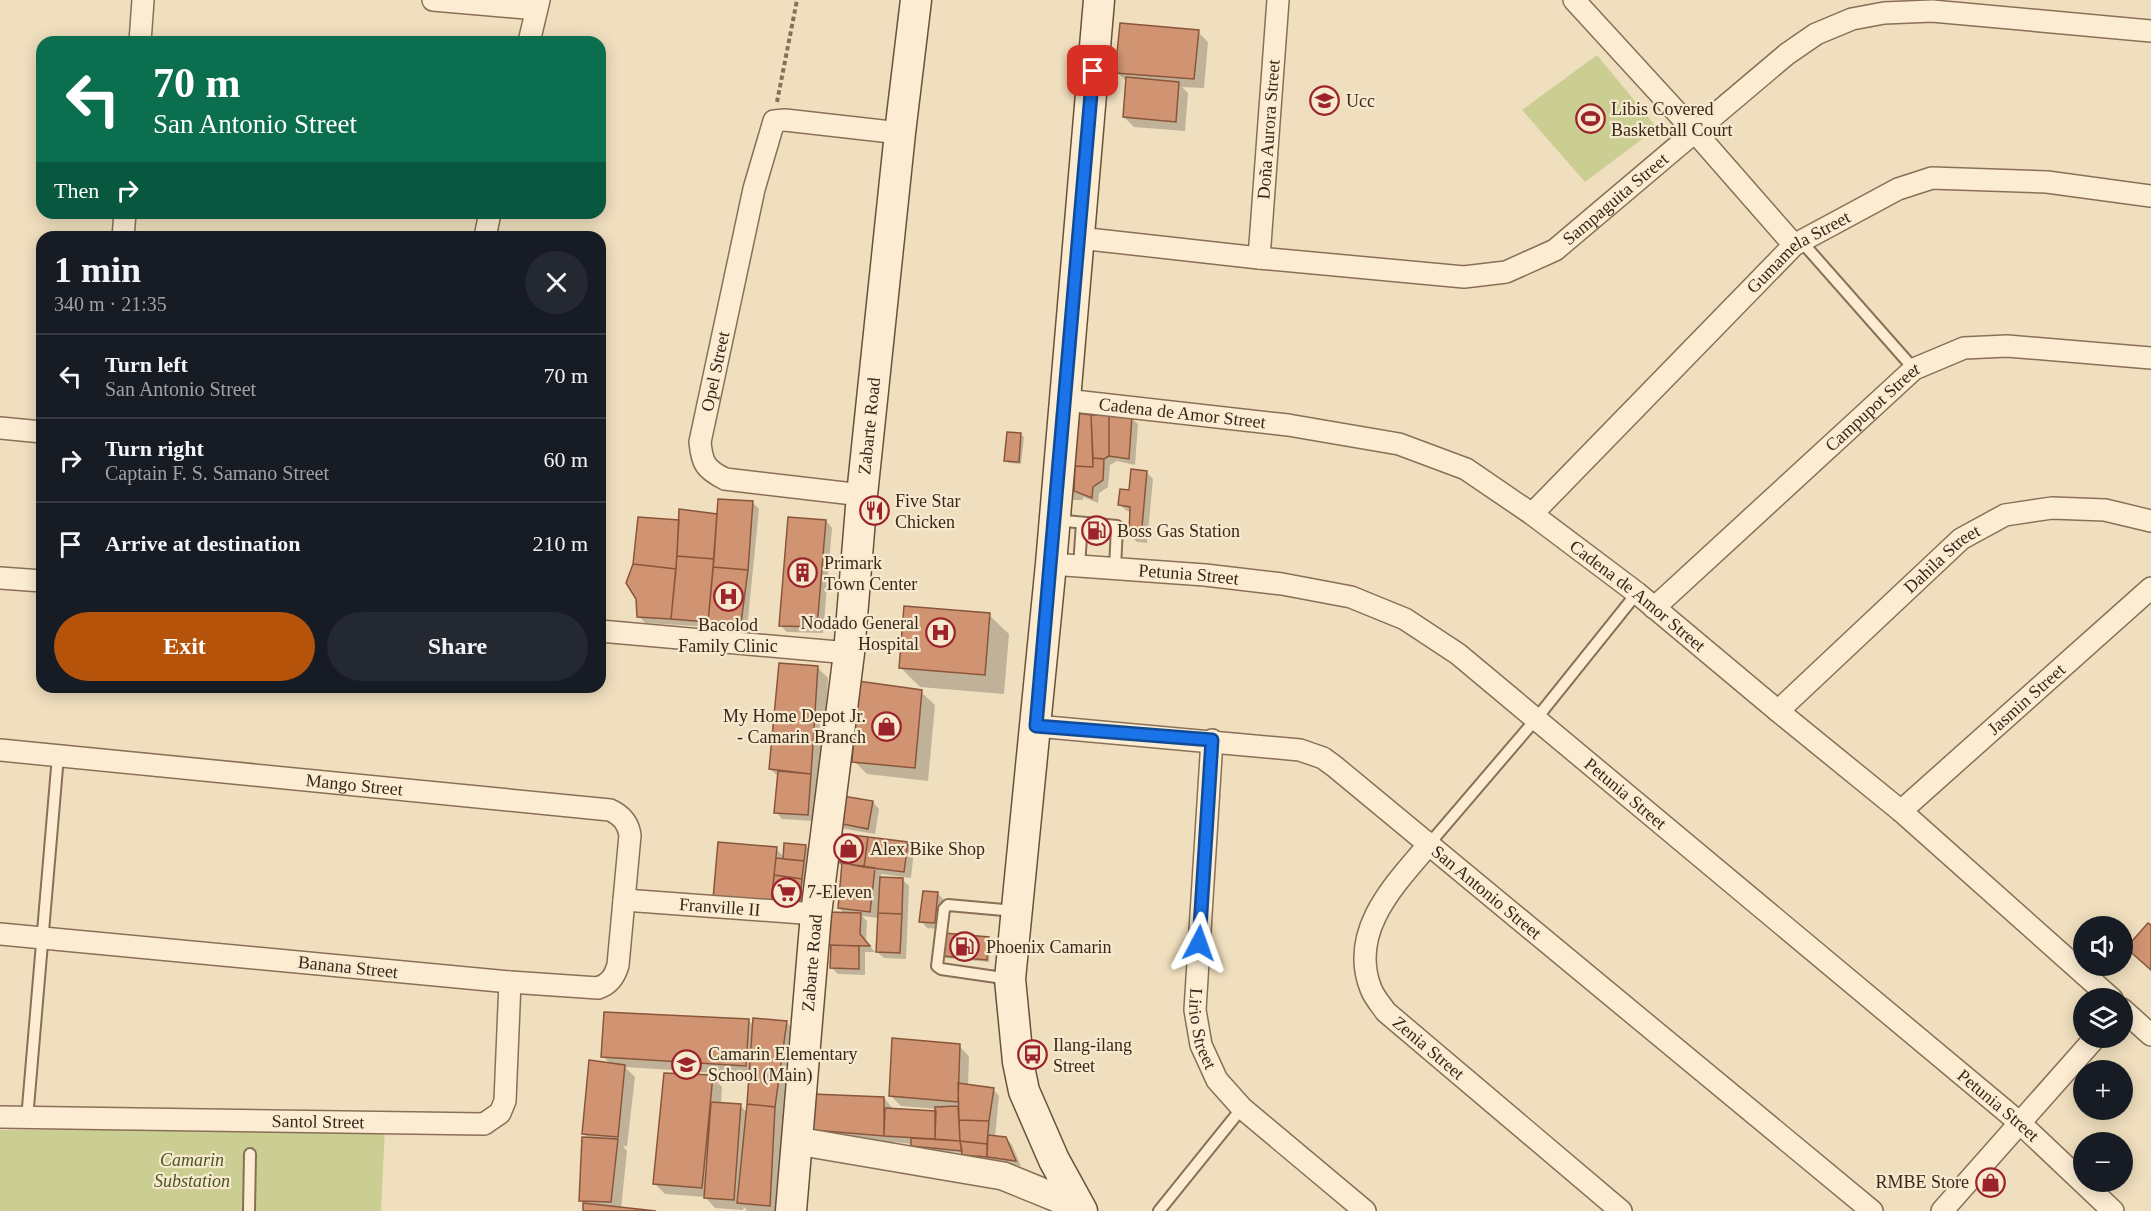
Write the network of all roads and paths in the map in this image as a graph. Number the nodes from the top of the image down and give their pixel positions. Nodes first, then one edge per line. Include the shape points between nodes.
1 (143, 0) edge
2 (433, 0) edge
3 (797, 0) edge
4 (916, 0) edge
5 (1099, 0) edge
6 (1278, 0) edge
7 (1586, 4) edge
8 (537, 5) edge
9 (2151, 32) edge
10 (140, 36) edge
11 (530, 36) edge
12 (774, 121) junction
13 (1695, 132) junction
14 (900, 133) junction
15 (2151, 196) edge
16 (1079, 238) junction
17 (1798, 243) junction
18 (1259, 258) junction
19 (2151, 358) edge
20 (1914, 369) junction
21 (1065, 400) junction
22 (0, 428) edge
23 (36, 431) edge
24 (862, 495) junction
25 (1532, 514) junction
26 (1068, 521) junction
27 (2151, 521) edge
28 (1065, 565) junction
29 (1115, 569) junction
30 (0, 578) edge
31 (36, 581) edge
32 (2151, 588) edge
33 (1637, 593) junction
34 (1654, 608) junction
35 (606, 632) edge
36 (849, 653) junction
37 (1778, 711) junction
38 (1536, 719) junction
39 (1036, 726) junction
40 (1212, 740) junction
41 (0, 750) edge
42 (58, 756) junction
43 (1901, 811) junction
44 (1430, 843) junction
45 (624, 900) junction
46 (1016, 911) junction
47 (816, 914) junction
48 (0, 934) edge
49 (43, 938) junction
50 (1010, 979) junction
51 (510, 982) junction
52 (2100, 988) edge
53 (2133, 1018) edge
54 (2151, 1034) edge
55 (2086, 1048) edge
56 (1242, 1108) junction
57 (0, 1117) edge
58 (27, 1119) junction
59 (2020, 1122) junction
60 (797, 1142) junction
61 (250, 1154) dead end
62 (1054, 1160) junction
63 (1003, 1176) junction
64 (1080, 1209) edge
65 (249, 1211) edge
66 (791, 1211) edge
67 (1159, 1211) edge
68 (1365, 1211) edge
69 (1621, 1211) edge
70 (1872, 1211) edge
71 (1942, 1211) edge
72 (2113, 1211) edge

1 - 10 street
2 - 8 street
3 - 12 path
4 - 14 main road, Zabarte Road
5 - 16 main road
6 - 18 street, Doña Aurora Street
7 - 13 street
8 - 11 street
9 - 13 street, Sampaguita Street via 1932,11 1852,19 1816,34 1787,54
12 - 14 street
12 - 24 street, Opel Street via 754,189 702,430 702,461 712,473 725,479
13 - 17 street
13 - 18 street, Sampaguita Street via 1555,250 1506,272 1464,277
14 - 24 main road, Zabarte Road
15 - 17 street, Gumamela Street via 2047,182 1932,178 1898,189
16 - 18 street, Sampaguita Street
16 - 21 main road
17 - 20 lane
17 - 25 street, Gumamela Street
19 - 20 street, Campupot Street via 2007,346 1964,348
20 - 34 street, Campupot Street
21 - 25 street, Cadena de Amor Street via 1288,425 1399,444 1466,469
21 - 26 main road
22 - 23 street
24 - 36 main road, Zabarte Road
25 - 33 street, Cadena de Amor Street
26 - 28 main road
26 - 29 lane via 1117,526
27 - 37 street, Dahila Street via 2105,510 2052,508 2005,515 1962,539
28 - 29 street, Petunia Street
28 - 39 main road
29 - 38 street, Petunia Street via 1282,584 1351,597 1405,619 1458,654
30 - 31 street
32 - 43 street, Jasmin Street
33 - 34 street, Cadena de Amor Street
33 - 38 lane
34 - 37 street, Cadena de Amor Street
35 - 36 street
36 - 47 main road, Zabarte Road
37 - 43 street, Cadena de Amor Street
38 - 44 lane
38 - 59 street, Petunia Street
39 - 40 street, San Antonio Street
39 - 46 main road
40 - 44 street, San Antonio Street via 1300,750 1323,758
40 - 56 street, Lirio Street via 1195,1010 1200,1045 1217,1080
41 - 42 street, Mango Street
42 - 45 street, Mango Street via 610,810 625,821 630,835
42 - 49 lane
43 - 52 street, Cadena de Amor Street
44 - 69 street, Zenia Street via 1394,884 1372,920 1364,960 1371,990 1386,1012
44 - 70 street, San Antonio Street
45 - 47 street, Franville II
45 - 51 street, Banana Street via 618,965 606,984 591,988
46 - 50 main road
46 - 50 lane via 948,905 944,909 937,966
47 - 60 main road, Zabarte Road
48 - 49 street, Banana Street
49 - 51 street, Banana Street
49 - 58 lane
50 - 62 main road via 1024,1091
51 - 58 street, Santol Street via 506,1101 500,1113 484,1124
53 - 54 street
55 - 59 street
56 - 67 lane
56 - 68 street, Lirio Street
57 - 58 street, Santol Street
59 - 71 street
59 - 72 street, Petunia Street
60 - 63 street
60 - 66 main road, Zabarte Road
61 - 65 lane
62 - 63 street
62 - 64 main road
63 - 64 street

